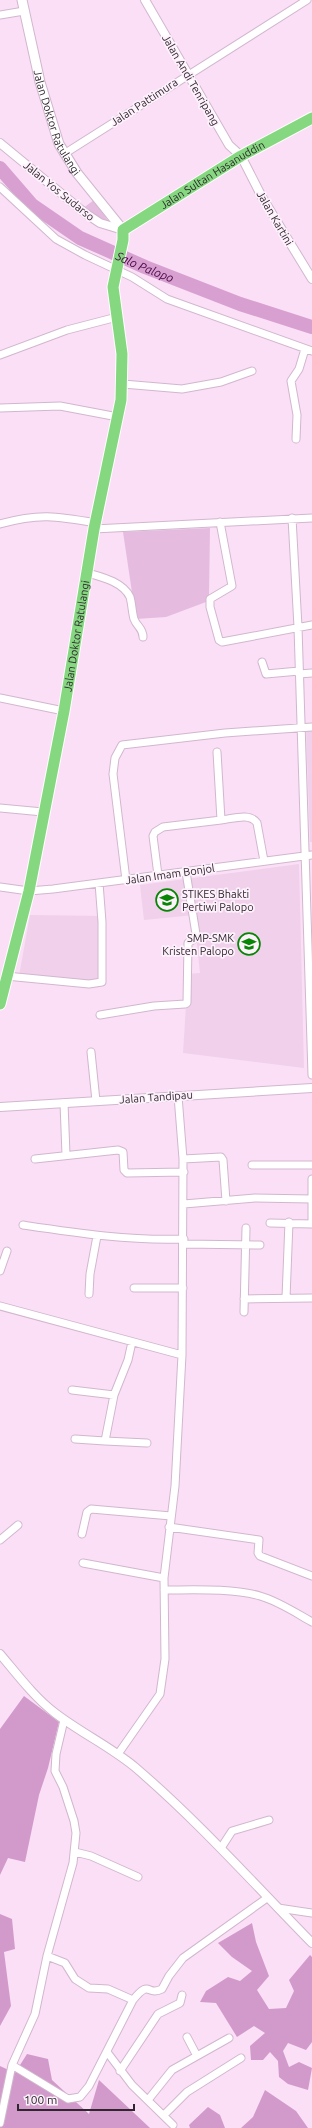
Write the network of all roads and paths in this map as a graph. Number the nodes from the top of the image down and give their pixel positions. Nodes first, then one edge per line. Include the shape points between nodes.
1 (22, 0) edge
2 (306, 0) edge
3 (147, 1) edge
4 (24, 11) junction
5 (0, 15) edge
6 (188, 74) junction
7 (312, 118) edge
8 (0, 143) edge
9 (64, 154) junction
10 (241, 156) junction
11 (0, 187) edge
12 (123, 235) junction
13 (116, 268) junction
14 (312, 279) edge
15 (117, 317) junction
16 (308, 350) edge
17 (0, 355) edge
18 (252, 371) dead end
19 (123, 384) junction
20 (0, 408) edge
21 (118, 417) junction
22 (296, 439) dead end
23 (292, 518) junction
24 (312, 518) edge
25 (0, 522) edge
26 (220, 522) junction
27 (95, 526) junction
28 (88, 573) junction
29 (312, 625) edge
30 (298, 627) junction
31 (143, 637) dead end
32 (262, 662) dead end
33 (299, 672) junction
34 (312, 672) edge
35 (0, 698) edge
36 (64, 710) junction
37 (312, 727) edge
38 (302, 728) junction
39 (217, 752) dead end
40 (0, 808) edge
41 (43, 812) junction
42 (221, 820) junction
43 (309, 855) edge
44 (264, 861) junction
45 (186, 872) junction
46 (158, 875) junction
47 (126, 880) junction
48 (99, 883) junction
49 (0, 887) edge
50 (29, 891) junction
51 (6, 976) junction
52 (0, 1004) edge
53 (100, 1015) dead end
54 (91, 1052) dead end
55 (312, 1075) edge
56 (312, 1088) edge
57 (178, 1096) junction
58 (96, 1101) junction
59 (64, 1104) junction
60 (0, 1107) edge
61 (66, 1155) junction
62 (184, 1158) junction
63 (35, 1159) dead end
64 (252, 1165) dead end
65 (312, 1165) edge
66 (184, 1172) junction
67 (312, 1179) edge
68 (311, 1199) edge
69 (226, 1201) junction
70 (184, 1204) junction
71 (289, 1222) junction
72 (270, 1223) dead end
73 (312, 1224) edge
74 (23, 1225) dead end
75 (246, 1228) dead end
76 (97, 1236) junction
77 (184, 1242) junction
78 (245, 1245) junction
79 (260, 1245) dead end
80 (7, 1251) dead end
81 (0, 1271) edge
82 (134, 1288) dead end
83 (183, 1288) junction
84 (89, 1294) dead end
85 (286, 1298) junction
86 (312, 1298) edge
87 (244, 1299) junction
88 (0, 1306) edge
89 (244, 1312) dead end
90 (132, 1342) junction
91 (182, 1355) junction
92 (72, 1390) dead end
93 (114, 1395) junction
94 (76, 1439) dead end
95 (105, 1441) junction
96 (147, 1443) dead end
97 (171, 1516) junction
98 (18, 1526) dead end
99 (170, 1527) junction
100 (82, 1534) dead end
101 (0, 1540) edge
102 (84, 1562) dead end
103 (312, 1576) edge
104 (164, 1578) junction
105 (164, 1590) junction
106 (312, 1622) edge
107 (0, 1654) edge
108 (64, 1720) junction
109 (118, 1754) junction
110 (269, 1820) dead end
111 (221, 1848) junction
112 (75, 1852) junction
113 (138, 1877) dead end
114 (267, 1898) junction
115 (278, 1908) junction
116 (312, 1913) edge
117 (312, 1943) edge
118 (46, 1956) junction
119 (182, 1995) dead end
120 (133, 2000) junction
121 (187, 2038) dead end
122 (229, 2038) dead end
123 (107, 2052) junction
124 (197, 2056) junction
125 (241, 2058) dead end
126 (12, 2065) junction
127 (120, 2071) junction
128 (148, 2100) junction
129 (164, 2115) junction
130 (0, 2123) edge
131 (173, 2125) dead end

1 - 4 main road, Jalan Doktor Ratulangi
2 - 6 street, Jalan Pattimura
3 - 6 street, Jalan Andi Tenripang
4 - 5 street
4 - 9 main road, Jalan Doktor Ratulangi via 46,105
6 - 9 street, Jalan Pattimura
6 - 10 street, Jalan Andi Tenripang via 229,145
7 - 10 highway, Jalan Sultan Hasanuddin
8 - 12 street, Jalan Yos Sudarso via 85,213
9 - 12 main road, Jalan Doktor Ratulangi
10 - 12 highway, Jalan Sultan Hasanuddin
10 - 14 street, Jalan Kartini via 262,197
11 - 13 street via 56,239
12 - 13 highway, Jalan Doktor Ratulangi
13 - 15 highway, Jalan Doktor Ratulangi via 113,287
13 - 16 street via 167,299
15 - 17 street via 68,330
15 - 19 highway, Jalan Doktor Ratulangi
16 - 22 street via 291,382 297,410
18 - 19 street via 221,382 182,389
19 - 21 highway, Jalan Doktor Ratulangi
20 - 21 street via 60,406
21 - 27 highway, Jalan Doktor Ratulangi
23 - 24 street
23 - 26 street
23 - 30 street
25 - 27 street via 46,516
26 - 27 street
26 - 30 street via 232,586 214,596 210,603 219,640
27 - 28 highway, Jalan Doktor Ratulangi
28 - 31 street via 112,581 125,590
28 - 36 highway, Jalan Doktor Ratulangi
29 - 30 street
30 - 33 street
32 - 33 street via 268,675
33 - 34 street
33 - 38 street
35 - 36 street
36 - 41 highway, Jalan Doktor Ratulangi
37 - 38 street
38 - 43 street
38 - 47 street via 225,733 122,745 115,758 113,774
39 - 42 street
40 - 41 street
41 - 50 highway, Jalan Doktor Ratulangi
42 - 44 street via 250,817 255,820
42 - 46 street via 163,827 155,832 153,836
43 - 44 street, Jalan Imam Bonjol
43 - 55 street
44 - 45 street, Jalan Imam Bonjol
45 - 46 street, Jalan Imam Bonjol
45 - 53 street via 196,934 188,942 187,1002 184,1005 154,1006
46 - 47 street, Jalan Imam Bonjol
47 - 48 street, Jalan Imam Bonjol
48 - 50 street, Jalan Imam Bonjol
48 - 51 street via 102,982 89,984
49 - 50 street, Jalan Imam Bonjol
50 - 51 highway, Jalan Doktor Ratulangi
51 - 52 highway, Jalan Doktor Ratulangi
54 - 58 street
56 - 57 street, Jalan Tandipau
57 - 58 street, Jalan Tandipau
57 - 62 street
58 - 59 street, Jalan Tandipau
59 - 60 street, Jalan Tandipau
59 - 61 street
61 - 63 street
61 - 66 street via 118,1150 123,1152 123,1166 126,1172
62 - 66 street
62 - 69 street via 221,1157
64 - 65 street
66 - 70 street
67 - 68 street
68 - 69 street via 255,1198
68 - 73 street
69 - 70 street
70 - 77 street
71 - 72 street
71 - 73 street
71 - 85 street
74 - 76 street
75 - 78 street
76 - 77 street
76 - 84 street
77 - 78 street
77 - 83 street
78 - 79 street
78 - 87 street
80 - 81 street
82 - 83 street
83 - 91 street
85 - 86 street
85 - 87 street
87 - 89 street
88 - 90 street
90 - 91 street
90 - 93 street via 128,1360
91 - 97 street
92 - 93 street
93 - 95 street
94 - 95 street
95 - 96 street
97 - 99 street
97 - 100 street via 91,1509 87,1512
98 - 101 street
99 - 103 street via 259,1540 260,1556
99 - 104 street
102 - 104 street
104 - 105 street
105 - 106 street via 254,1595
105 - 109 street via 165,1658 160,1694
107 - 108 street via 24,1683
108 - 109 street
108 - 112 street via 56,1754 55,1773 71,1811 76,1833
109 - 111 street via 178,1805
110 - 111 street via 232,1831
111 - 114 street
112 - 113 street via 91,1856
112 - 118 street
114 - 115 street
114 - 120 street via 183,1958 162,1989 156,1991 143,1988
115 - 116 street
115 - 117 street
118 - 120 street via 65,1963 75,1979 89,1988 108,1989
118 - 126 street via 35,2014
119 - 127 street via 180,2003 161,2012 151,2023
120 - 123 street
121 - 124 street
122 - 124 street
123 - 126 street via 85,2093 74,2099 68,2099
123 - 127 street
124 - 128 street via 172,2070
125 - 129 street via 187,2092
126 - 130 street
127 - 128 street
128 - 129 street
129 - 131 street

